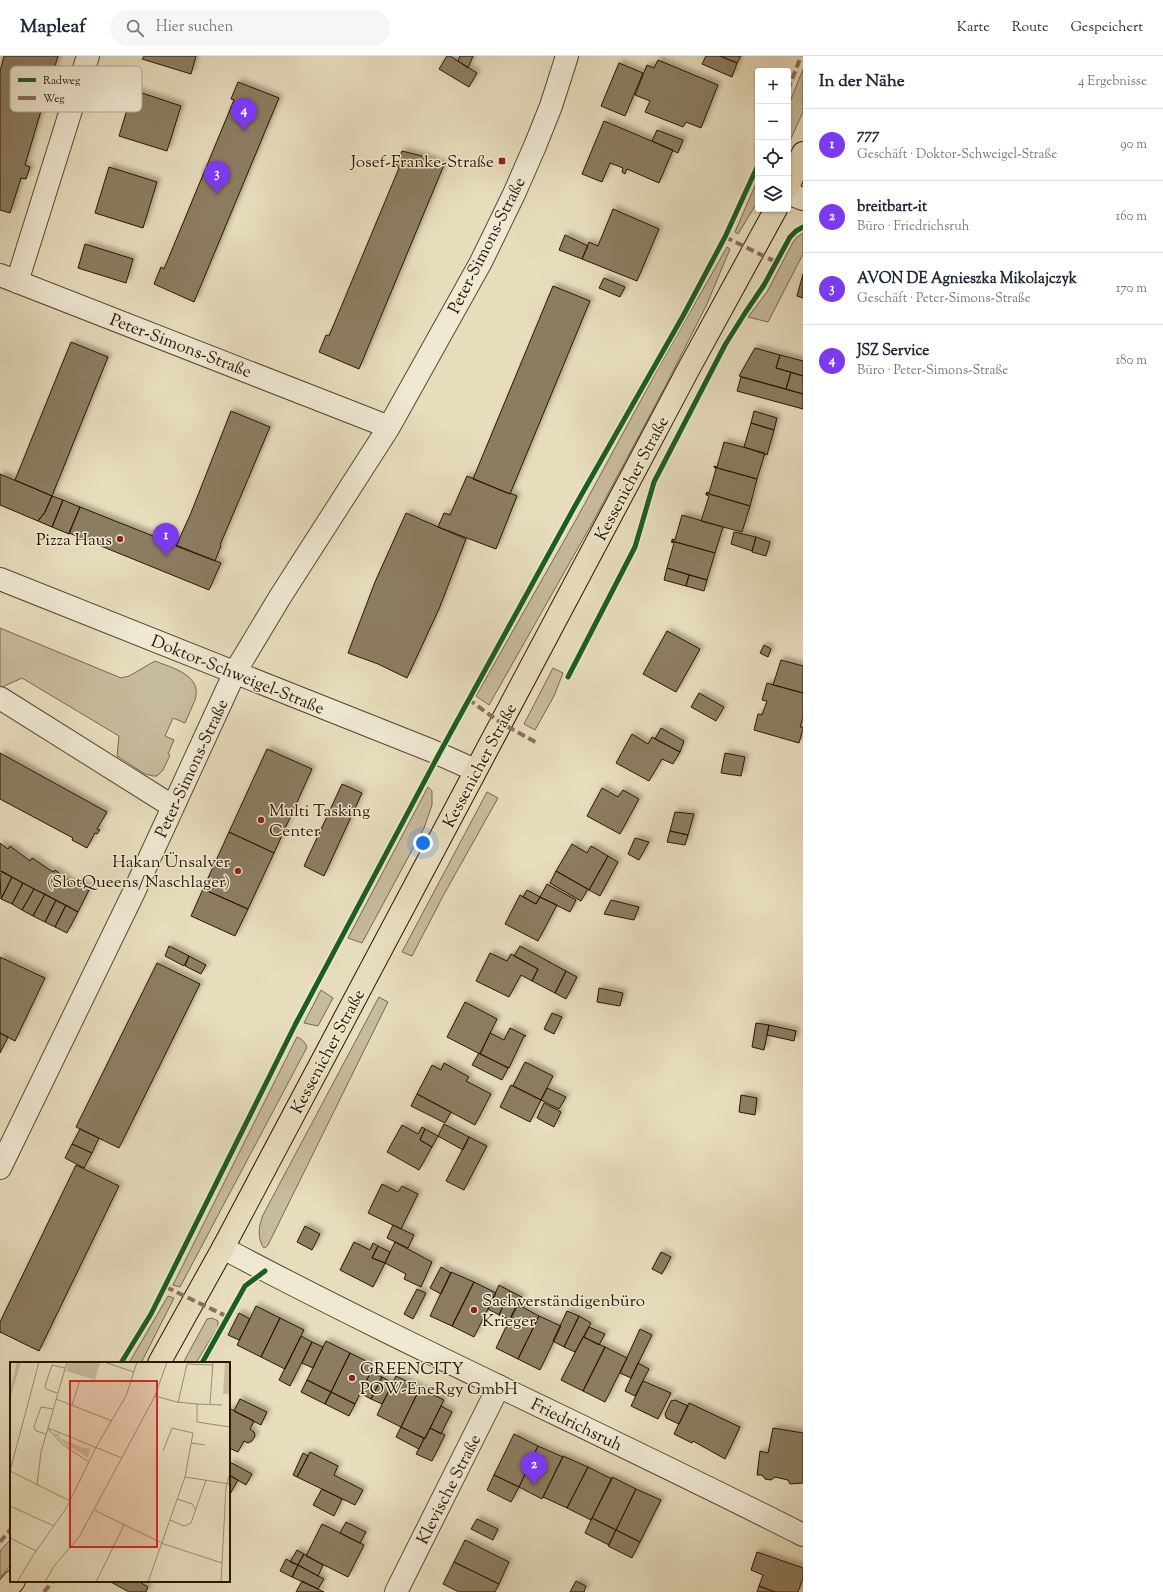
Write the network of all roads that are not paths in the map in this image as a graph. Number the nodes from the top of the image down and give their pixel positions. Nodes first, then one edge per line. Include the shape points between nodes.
1 (88, 56) edge
2 (567, 56) edge
3 (84, 66) edge
4 (68, 112) edge
5 (803, 153) edge
6 (791, 180) edge
7 (791, 194) edge
8 (803, 199) edge
9 (774, 212) edge
10 (8, 278) edge
11 (389, 427) junction
12 (0, 579) edge
13 (235, 672) junction
14 (0, 698) edge
15 (475, 770) junction
16 (172, 806) junction
17 (0, 1166) edge
18 (222, 1248) junction
19 (161, 1362) edge
20 (499, 1386) junction
21 (803, 1535) edge
22 (13, 1582) edge
23 (4, 1592) edge
24 (396, 1592) edge

1 - 3 street, Peter-Simons-Straße
2 - 11 street, Peter-Simons-Straße via 551,106 514,194 481,262
4 - 10 street, Peter-Simons-Straße
5 - 6 main road
7 - 8 street
9 - 15 main road, Kessenicher Straße
10 - 11 street, Peter-Simons-Straße
11 - 13 street, Peter-Simons-Straße
12 - 13 street, Doktor-Schweigel-Straße
13 - 15 street, Doktor-Schweigel-Straße
13 - 16 street, Peter-Simons-Straße
14 - 16 street
15 - 18 main road, Kessenicher Straße
16 - 17 street, Peter-Simons-Straße via 133,894
18 - 19 main road, Kessenicher Straße
18 - 20 street, Friedrichsruh
20 - 21 street, Friedrichsruh
20 - 24 street, Klevische Straße
22 - 23 main road

